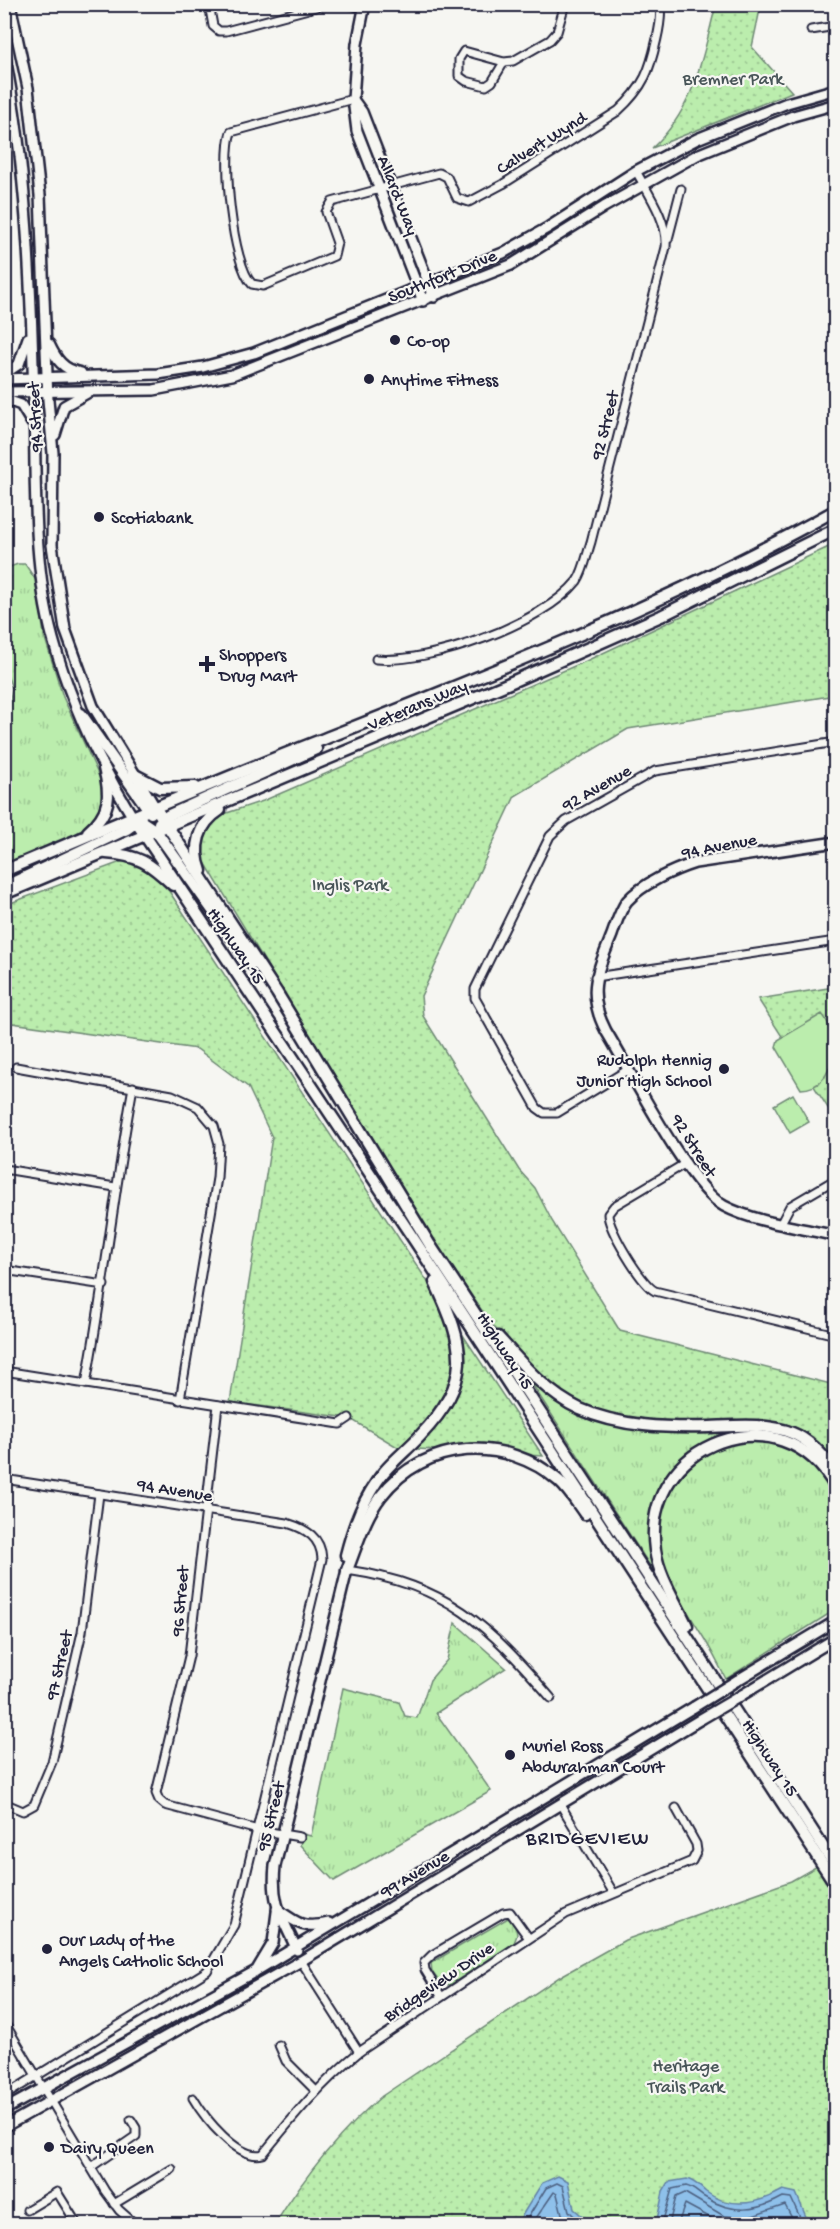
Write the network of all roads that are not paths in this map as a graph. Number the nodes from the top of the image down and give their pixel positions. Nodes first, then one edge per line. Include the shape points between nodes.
1 (10, 4) edge
2 (209, 4) edge
3 (327, 4) edge
4 (348, 4) edge
5 (565, 4) edge
6 (659, 4) edge
7 (364, 7) edge
8 (836, 27) edge
9 (811, 30) dead end
10 (4, 52) edge
11 (504, 62) junction
12 (836, 89) edge
13 (353, 99) junction
14 (836, 104) edge
15 (636, 171) junction
16 (643, 184) junction
17 (384, 188) junction
18 (681, 189) dead end
19 (666, 247) junction
20 (429, 283) junction
21 (418, 287) junction
22 (434, 297) junction
23 (423, 301) junction
24 (30, 324) junction
25 (47, 340) junction
26 (110, 376) junction
27 (4, 377) edge
28 (33, 378) junction
29 (48, 378) junction
30 (34, 391) junction
31 (48, 391) junction
32 (94, 391) junction
33 (4, 392) edge
34 (4, 399) edge
35 (34, 432) junction
36 (53, 453) junction
37 (836, 510) edge
38 (836, 528) edge
39 (376, 659) dead end
40 (81, 714) junction
41 (364, 723) junction
42 (836, 742) edge
43 (104, 768) junction
44 (133, 774) junction
45 (207, 786) junction
46 (237, 799) junction
47 (151, 810) junction
48 (137, 819) junction
49 (158, 827) junction
50 (81, 838) junction
51 (836, 842) edge
52 (102, 853) junction
53 (4, 871) edge
54 (4, 886) edge
55 (209, 891) junction
56 (4, 894) edge
57 (185, 897) junction
58 (836, 941) edge
59 (596, 977) junction
60 (277, 993) junction
61 (16, 1067) dead end
62 (629, 1069) junction
63 (134, 1088) junction
64 (686, 1163) junction
65 (4, 1168) edge
66 (836, 1179) edge
67 (115, 1187) junction
68 (781, 1223) junction
69 (836, 1236) edge
70 (417, 1244) junction
71 (4, 1270) edge
72 (104, 1285) junction
73 (463, 1296) junction
74 (836, 1335) edge
75 (4, 1371) edge
76 (86, 1384) junction
77 (180, 1400) junction
78 (218, 1405) junction
79 (349, 1418) dead end
80 (836, 1472) edge
81 (4, 1479) edge
82 (836, 1488) edge
83 (99, 1494) junction
84 (204, 1510) junction
85 (322, 1558) joint
86 (347, 1570) junction
87 (644, 1593) junction
88 (836, 1621) edge
89 (836, 1638) edge
90 (698, 1654) junction
91 (551, 1698) dead end
92 (4, 1803) edge
93 (560, 1804) junction
94 (676, 1808) dead end
95 (258, 1830) junction
96 (282, 1834) junction
97 (300, 1837) dead end
98 (836, 1867) edge
99 (836, 1886) edge
100 (614, 1892) junction
101 (277, 1909) junction
102 (340, 1920) junction
103 (528, 1938) junction
104 (296, 1947) junction
105 (301, 1961) junction
106 (256, 1971) junction
107 (441, 1996) junction
108 (4, 2022) edge
109 (279, 2045) dead end
110 (359, 2052) junction
111 (37, 2076) junction
112 (44, 2087) junction
113 (316, 2091) junction
114 (4, 2096) edge
115 (193, 2098) dead end
116 (51, 2099) junction
117 (4, 2110) edge
118 (131, 2120) dead end
119 (4, 2127) edge
120 (91, 2167) junction
121 (172, 2169) dead end
122 (114, 2204) junction
123 (27, 2210) dead end
124 (77, 2224) edge
125 (135, 2224) edge

1 - 25 main road, 94 Street via 33,126
2 - 3 street via 213,26 219,31
4 - 7 street
5 - 11 street via 550,40
6 - 17 street, Calvert Wynd via 661,18 646,76 618,111 469,202 456,198 442,173
7 - 13 main road
8 - 9 street
10 - 24 main road, 94 Street via 20,154
11 - 11 street via 466,50 460,56 459,76 486,86
12 - 15 main road, Southfort Drive via 728,125
13 - 17 main road, Allard Way via 362,112
13 - 17 street via 231,132 231,215 234,239 249,281 263,286 334,256 337,243 326,215 327,206
14 - 16 main road, Southfort Drive via 725,142
15 - 16 street, 92 Street
15 - 20 main road, Southfort Drive via 524,242
16 - 19 street, 92 Street via 663,223
16 - 22 main road, Southfort Drive via 511,265
17 - 20 main road, Allard Way
17 - 21 main road, Allard Way
18 - 19 street, 92 Street
19 - 39 street, 92 Street via 591,542 578,579 556,602 454,650 412,658
20 - 21 main road, Southfort Drive
20 - 22 main road, Allard Way
21 - 23 main road, Allard Way
21 - 26 main road, Southfort Drive via 221,363 158,374
22 - 23 main road, Southfort Drive
23 - 32 main road, Southfort Drive via 211,380 154,390
24 - 27 main road via 21,360
24 - 28 main road, 94 Street
25 - 26 main road via 54,356 65,367 79,373
25 - 29 main road, 94 Street
26 - 29 main road, Southfort Drive
27 - 28 main road, Southfort Drive
28 - 29 main road, Southfort Drive
28 - 30 main road, 94 Street
29 - 31 main road, 94 Street
30 - 31 main road, Southfort Drive
30 - 33 main road, Southfort Drive
30 - 35 main road, 94 Street
31 - 32 main road, Southfort Drive
31 - 36 main road, 94 Street
32 - 36 main road via 64,406
34 - 35 main road via 21,405
35 - 40 main road, 94 Street via 41,569 53,638
36 - 44 main road, 94 Street via 52,545 65,629 93,706
37 - 41 main road, Veterans Way via 656,602 505,668
38 - 46 main road, Veterans Way via 650,621
40 - 43 main road, 94 Street
40 - 47 main road
41 - 45 main road, Veterans Way
41 - 49 main road via 358,730
42 - 62 street, 92 Avenue via 655,771 552,833 474,994 537,1107 547,1114 556,1113
43 - 48 main road, 94 Street
43 - 50 main road via 110,801 95,826
44 - 45 main road via 160,788
44 - 47 main road, 94 Street
45 - 47 main road, Veterans Way
46 - 49 main road, Veterans Way
46 - 55 main road via 211,815 198,834 196,855
47 - 48 main road, Veterans Way
47 - 49 main road
48 - 49 main road
48 - 50 main road, Veterans Way
48 - 54 main road
49 - 52 main road, Veterans Way
49 - 55 main road, Highway 15
49 - 57 main road, Highway 15
49 - 60 main road via 239,951
50 - 53 main road, Veterans Way
51 - 59 main road, 94 Avenue via 706,861 668,874 626,902
52 - 56 main road, Veterans Way
52 - 57 main road via 133,856 149,864
55 - 60 main road, Highway 15
57 - 70 main road, Highway 15
58 - 59 street
59 - 62 main road, 92 Street via 594,996 598,1014
60 - 73 main road, Highway 15
61 - 63 street
62 - 64 main road, 92 Street
63 - 67 street
63 - 77 street via 172,1095 198,1107 214,1126 219,1144 217,1178
64 - 68 main road, 92 Street via 707,1194 718,1202 735,1211
64 - 74 street via 614,1206 608,1214 610,1226 644,1281 655,1291
65 - 67 street
66 - 68 street via 790,1206
67 - 72 street
68 - 69 main road, 92 Street
70 - 86 main road via 455,1330 460,1357 457,1382 438,1417 385,1471 360,1509 346,1558
70 - 87 main road, Highway 15
71 - 72 street
72 - 76 street
73 - 80 main road via 525,1368 580,1409 633,1424 746,1426 793,1433 820,1452
73 - 90 main road, Highway 15
75 - 76 street
76 - 77 street
77 - 78 street
78 - 79 street via 340,1424
78 - 84 street, 96 Street
81 - 83 street, 94 Avenue
82 - 90 main road via 814,1458 781,1438 765,1435 744,1435 703,1450 668,1480 655,1522 655,1548
83 - 84 street, 94 Avenue
83 - 92 street, 97 Street via 82,1632 52,1762 34,1805 23,1811
84 - 85 street, 94 Avenue via 294,1525 316,1539
84 - 95 street, 96 Street via 189,1656 157,1797 165,1806
85 - 95 street, 95 Street
86 - 87 main road via 364,1525 393,1484 412,1467 434,1456 474,1449 502,1452 529,1461 562,1483
86 - 91 street via 411,1584 460,1608 511,1652
86 - 96 main road, 95 Street
87 - 99 main road, Highway 15
88 - 102 main road, 99 Avenue, bridge
89 - 93 main road, 99 Avenue, bridge
90 - 98 main road, Highway 15
93 - 100 street
93 - 105 main road, 99 Avenue
94 - 100 street, Bridgeview Drive via 696,1844 696,1856
95 - 96 street
95 - 111 street, 95 Street via 234,1925 207,1971
96 - 97 street
96 - 101 main road, 95 Street via 273,1886
100 - 103 street, Bridgeview Drive via 566,1914
101 - 102 main road via 310,1928
101 - 104 main road, 95 Street
101 - 106 main road via 273,1943
102 - 104 main road, 99 Avenue
103 - 107 street, Bridgeview Drive
103 - 107 street via 516,1916 503,1913 432,1955 424,1963 425,1970
104 - 105 main road, 95 Street
104 - 106 main road, 99 Avenue
105 - 110 street, 95 Street
105 - 116 main road, 99 Avenue
106 - 112 main road, 99 Avenue
107 - 110 street, Bridgeview Drive
108 - 111 street
109 - 113 street via 286,2061
110 - 113 street, Bridgeview Drive
111 - 112 street
111 - 114 street
112 - 116 street
112 - 117 main road, 99 Avenue
113 - 115 street, Bridgeview Drive via 263,2154 258,2155 220,2134
116 - 119 main road, 99 Avenue
116 - 120 street
118 - 120 street via 136,2136
120 - 122 street
121 - 122 street
122 - 125 street
123 - 124 street via 57,2192

